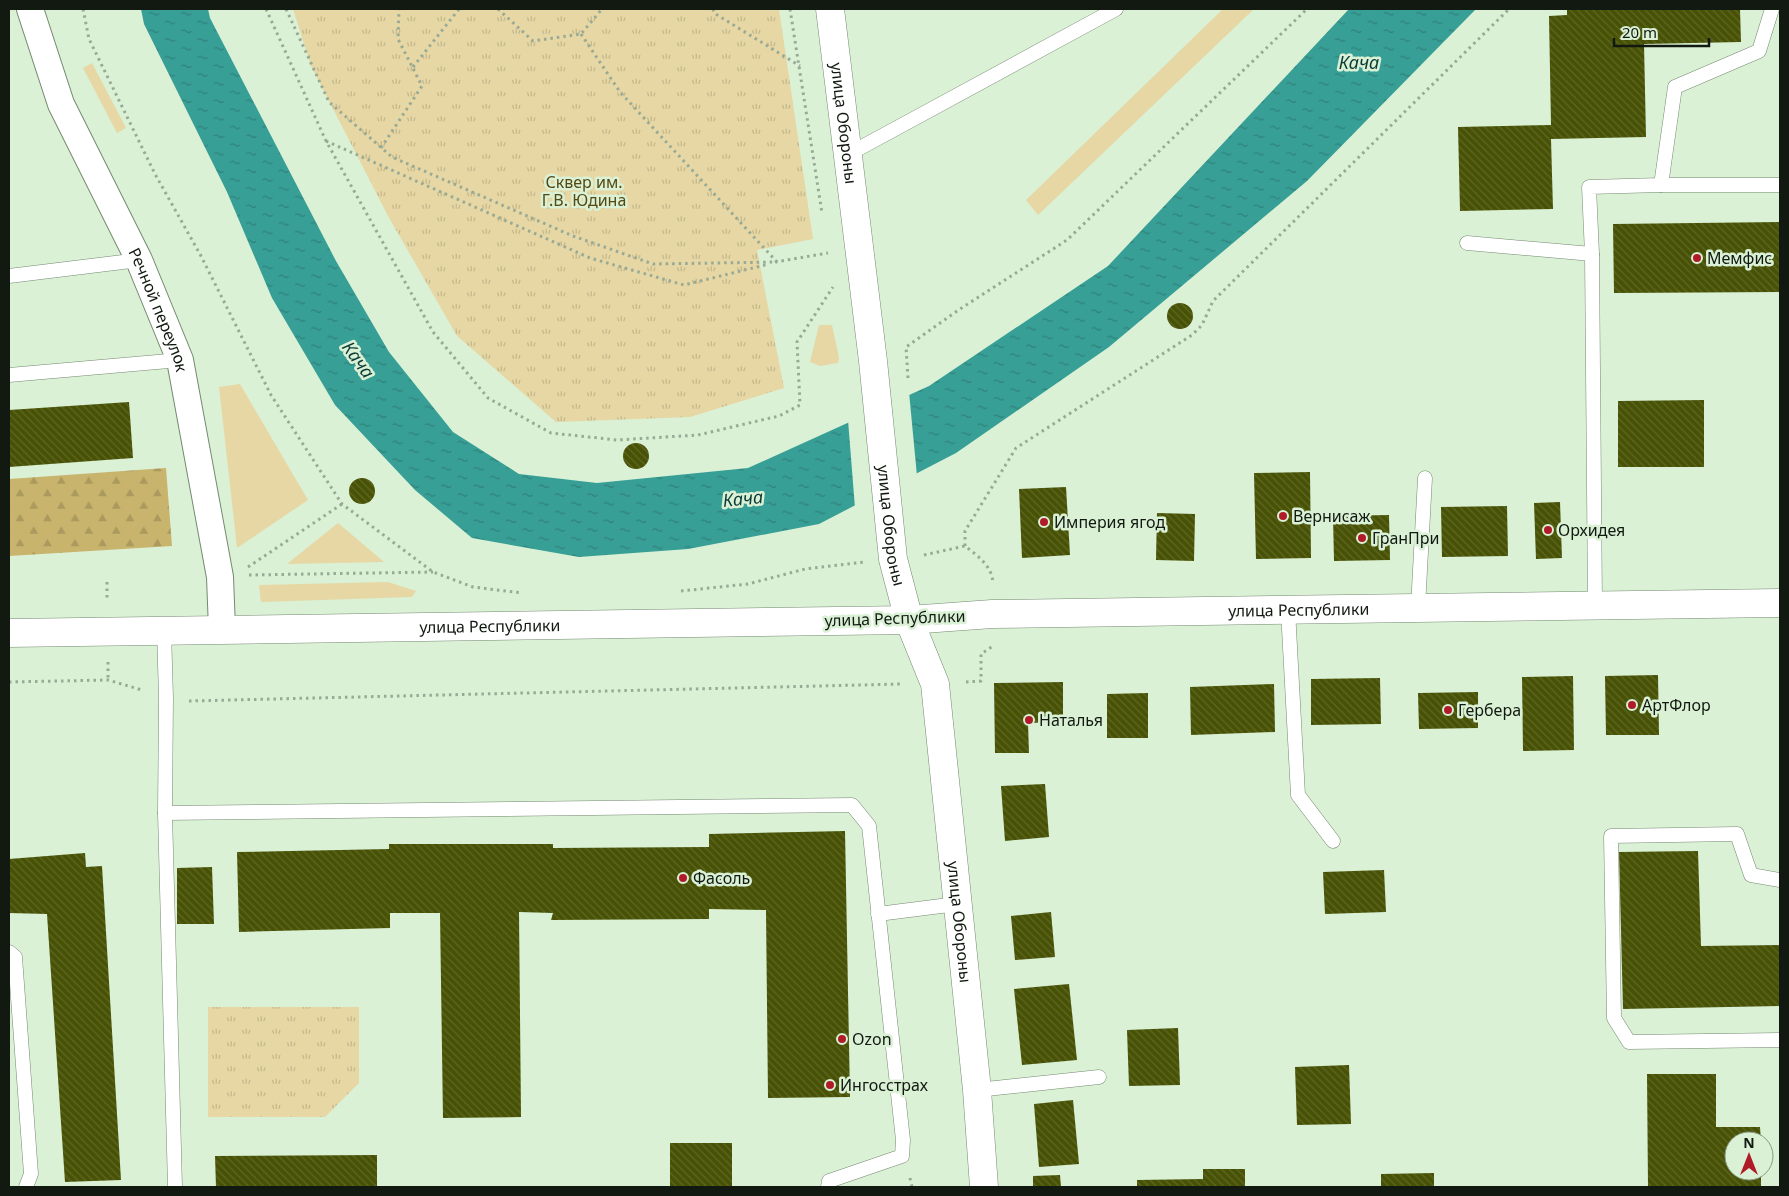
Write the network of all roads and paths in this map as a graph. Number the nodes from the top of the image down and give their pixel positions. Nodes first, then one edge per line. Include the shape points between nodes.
1 (30, 9) edge
2 (83, 9) edge
3 (266, 9) edge
4 (286, 9) edge
5 (399, 9) edge
6 (459, 9) edge
7 (498, 9) edge
8 (602, 9) edge
9 (713, 9) edge
10 (790, 9) edge
11 (830, 9) edge
12 (1116, 9) edge
13 (1307, 9) edge
14 (1509, 9) edge
15 (1772, 9) edge
16 (581, 34) junction
17 (800, 66) junction
18 (412, 67) junction
19 (326, 141) junction
20 (381, 148) junction
21 (847, 155) junction
22 (1661, 185) junction
23 (1780, 185) edge
24 (822, 214) dead end
25 (826, 243) dead end
26 (1467, 243) dead end
27 (828, 253) junction
28 (1592, 254) junction
29 (139, 260) junction
30 (829, 261) dead end
31 (777, 262) junction
32 (9, 276) edge
33 (832, 278) dead end
34 (834, 286) junction
35 (835, 296) dead end
36 (906, 357) dead end
37 (180, 360) junction
38 (9, 375) edge
39 (1425, 478) dead end
40 (342, 504) junction
41 (965, 546) junction
42 (920, 555) dead end
43 (862, 562) dead end
44 (244, 570) dead end
45 (433, 572) junction
46 (245, 575) dead end
47 (993, 580) dead end
48 (680, 591) dead end
49 (526, 594) dead end
50 (1780, 603) edge
51 (1595, 606) junction
52 (1418, 607) junction
53 (1288, 610) junction
54 (909, 620) junction
55 (222, 629) junction
56 (164, 630) junction
57 (9, 633) edge
58 (993, 645) dead end
59 (9, 682) edge
60 (962, 682) dead end
61 (897, 684) dead end
62 (166, 698) junction
63 (165, 813) junction
64 (1333, 841) dead end
65 (1780, 880) edge
66 (957, 904) junction
67 (878, 914) junction
68 (9, 952) edge
69 (1780, 1040) edge
70 (1099, 1077) dead end
71 (977, 1090) junction
72 (26, 1187) edge
73 (175, 1187) edge
74 (828, 1187) edge
75 (984, 1187) edge

1 - 29 street, Речной переулок via 61,104
2 - 40 path via 89,40 155,174 272,395
3 - 19 path
4 - 20 path via 329,102
5 - 18 path via 398,40
6 - 18 path
7 - 16 path via 533,40
8 - 16 path
9 - 17 path via 714,13
10 - 17 path
11 - 21 main road, улица Обороны
12 - 21 lane
13 - 36 path via 1067,240 906,347
14 - 41 path via 1213,301 1202,325 1192,335 1016,448 965,531
15 - 22 lane via 1759,51 1674,87
16 - 31 path via 620,92
17 - 24 path
18 - 20 path via 422,86
19 - 31 path via 590,258 684,285
19 - 34 path via 433,332 488,398 550,433 617,440 698,436 779,416 800,405 797,342
20 - 31 path via 392,157 573,236 653,264
21 - 54 main road, улица Обороны via 892,547
22 - 23 lane
22 - 28 lane via 1589,187
25 - 27 path
26 - 28 lane
27 - 30 path
27 - 31 path
28 - 51 lane
29 - 32 lane
29 - 37 street, Речной переулок
33 - 34 path
34 - 35 path
37 - 38 lane
37 - 55 street, Речной переулок via 220,577
39 - 52 lane
40 - 44 path
40 - 45 path
41 - 42 path
41 - 47 path via 980,558 992,573
43 - 48 path via 805,568 748,584
45 - 46 path
45 - 49 path via 473,587
50 - 51 main road, улица Республики
51 - 52 main road, улица Республики
52 - 53 main road, улица Республики
53 - 54 main road, улица Республики via 992,614
53 - 64 lane via 1298,795
54 - 55 main road, улица Республики
54 - 66 main road, улица Обороны via 935,684
55 - 56 main road, улица Республики
56 - 57 main road, улица Республики
56 - 62 lane
58 - 60 path via 981,654 981,681
59 - 62 path via 108,680
61 - 62 path via 192,702
62 - 63 lane
63 - 67 lane via 852,805 869,826
63 - 73 lane
65 - 69 lane via 1751,875 1737,834 1611,836 1614,1018 1629,1042
66 - 67 lane
66 - 71 main road, улица Обороны
67 - 74 lane via 903,1140 902,1156 829,1181
68 - 72 lane via 15,957 32,1174
70 - 71 lane
71 - 75 main road, улица Обороны

